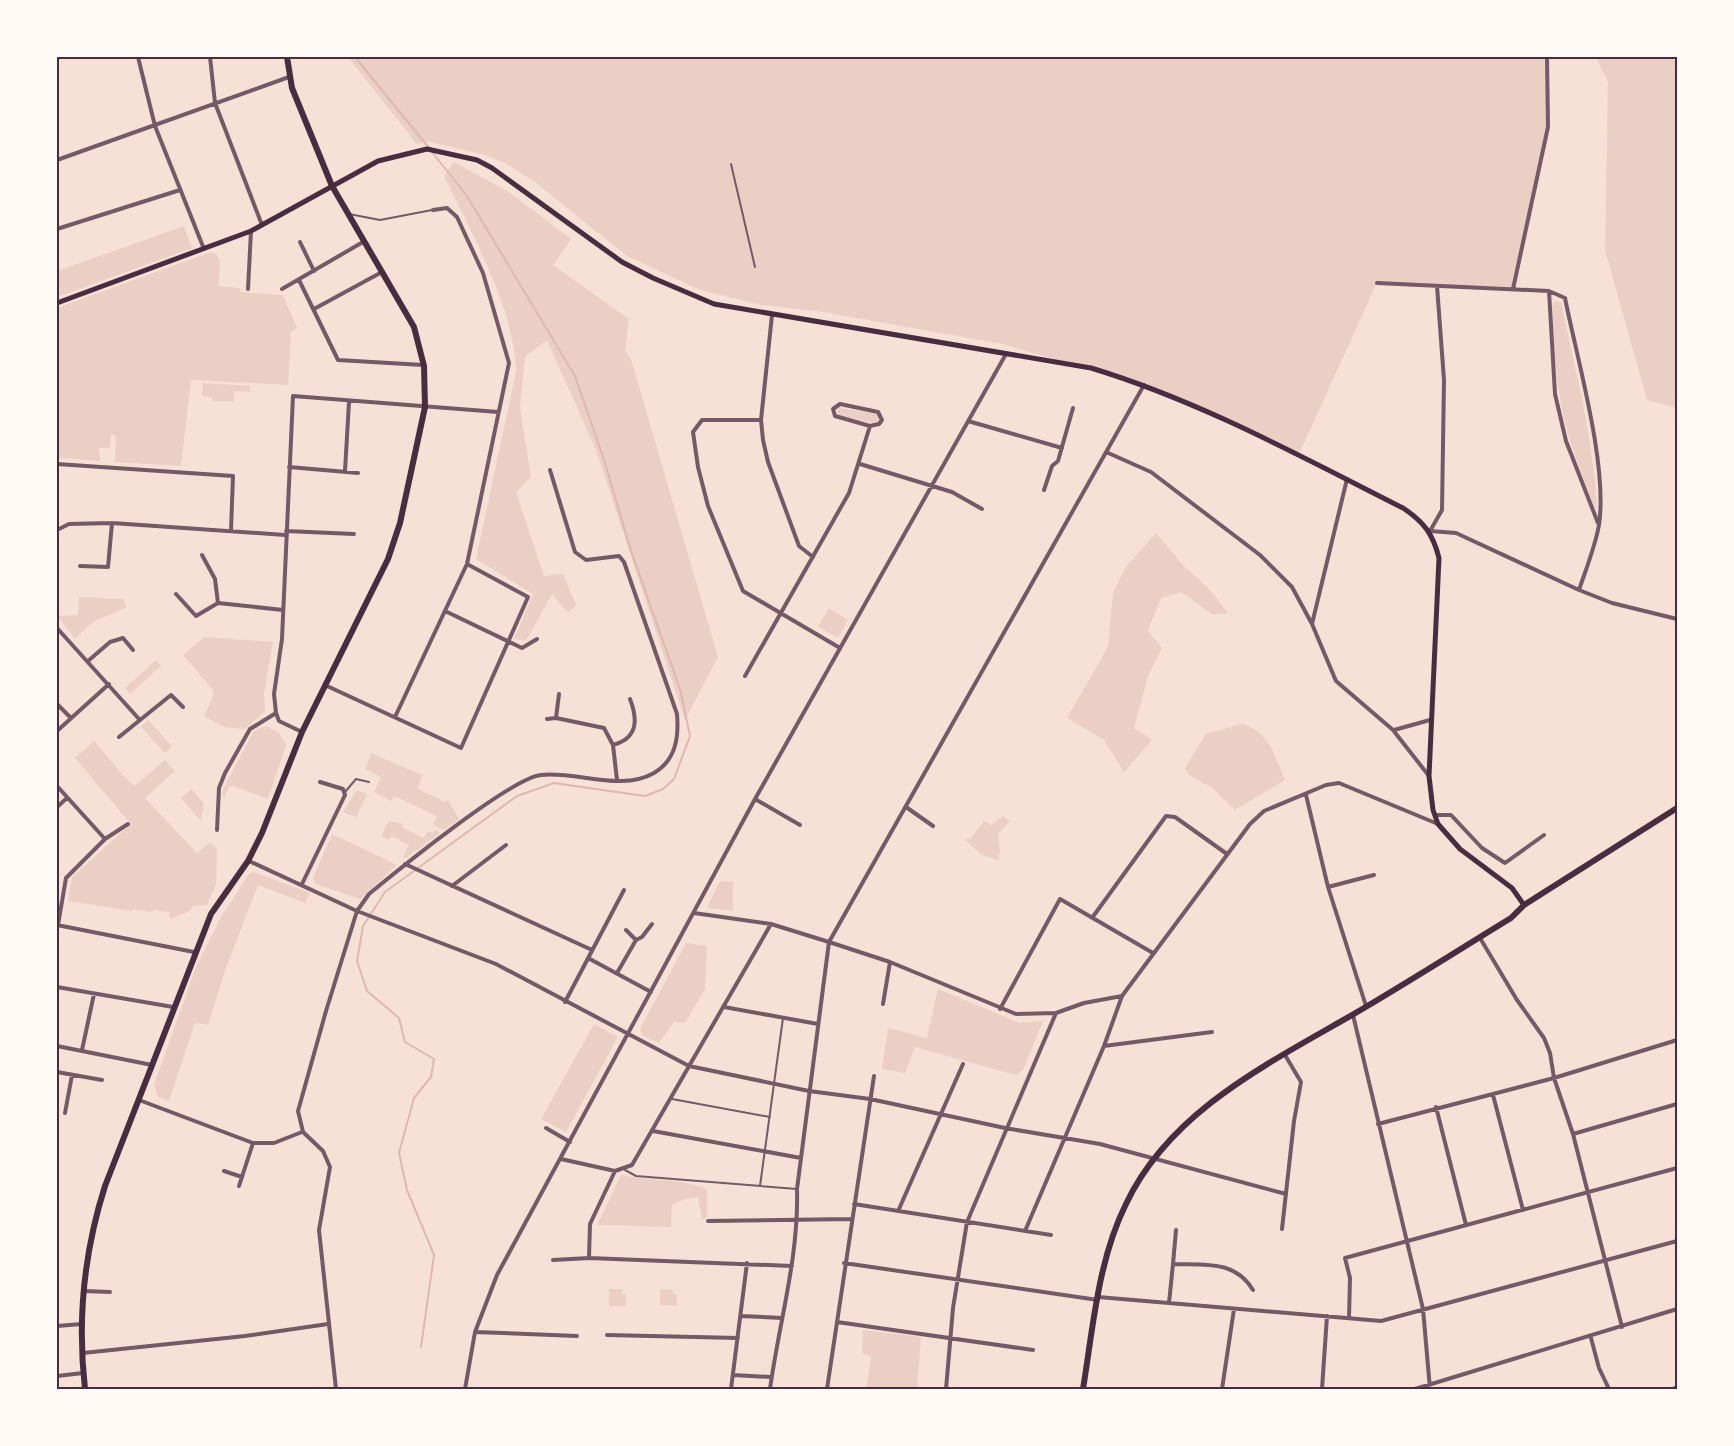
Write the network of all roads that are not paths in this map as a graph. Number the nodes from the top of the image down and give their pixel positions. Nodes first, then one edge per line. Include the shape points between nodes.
1 (138, 57) edge
2 (210, 57) edge
3 (287, 57) edge
4 (1547, 57) edge
5 (289, 76) junction
6 (215, 103) junction
7 (155, 126) junction
8 (57, 160) edge
9 (731, 164) dead end
10 (332, 186) junction
11 (180, 190) junction
12 (433, 210) joint
13 (350, 214) junction
14 (262, 225) junction
15 (57, 229) edge
16 (251, 231) junction
17 (300, 242) dead end
18 (363, 242) junction
19 (204, 249) junction
20 (755, 267) dead end
21 (314, 271) junction
22 (383, 272) junction
23 (299, 280) junction
24 (1377, 283) dead end
25 (1437, 286) junction
26 (248, 289) dead end
27 (282, 289) dead end
28 (1513, 289) junction
29 (1549, 291) junction
30 (57, 303) edge
31 (314, 309) junction
32 (772, 315) junction
33 (1006, 354) junction
34 (424, 366) junction
35 (1145, 385) junction
36 (349, 402) junction
37 (425, 407) junction
38 (1073, 408) dead end
39 (498, 412) junction
40 (761, 420) junction
41 (968, 421) junction
42 (870, 426) junction
43 (1062, 447) junction
44 (1106, 452) junction
45 (57, 464) edge
46 (860, 464) junction
47 (288, 468) junction
48 (550, 470) dead end
49 (345, 471) junction
50 (358, 473) dead end
51 (1347, 479) junction
52 (931, 485) junction
53 (1044, 490) dead end
54 (982, 509) dead end
55 (112, 523) junction
56 (1599, 524) junction
57 (57, 530) edge
58 (231, 530) junction
59 (1430, 531) junction
60 (286, 533) junction
61 (354, 534) dead end
62 (202, 555) dead end
63 (813, 557) junction
64 (467, 564) junction
65 (81, 566) dead end
66 (1578, 591) junction
67 (176, 594) dead end
68 (218, 603) junction
69 (283, 610) junction
70 (445, 611) junction
71 (783, 613) junction
72 (1677, 619) edge
73 (1312, 624) junction
74 (57, 628) edge
75 (537, 639) dead end
76 (509, 642) junction
77 (840, 648) junction
78 (133, 650) dead end
79 (88, 662) junction
80 (745, 676) dead end
81 (109, 684) junction
82 (327, 686) junction
83 (559, 694) dead end
84 (630, 699) dead end
85 (57, 704) edge
86 (183, 707) dead end
87 (276, 713) junction
88 (395, 717) junction
89 (71, 718) junction
90 (556, 718) junction
91 (139, 719) junction
92 (547, 719) dead end
93 (1431, 720) junction
94 (1394, 730) junction
95 (57, 731) edge
96 (302, 732) junction
97 (119, 736) dead end
98 (613, 745) junction
99 (1429, 776) junction
100 (617, 780) junction
101 (320, 782) dead end
102 (369, 782) dead end
103 (57, 786) edge
104 (345, 792) junction
105 (1308, 794) junction
106 (67, 798) junction
107 (755, 798) junction
108 (57, 807) edge
109 (906, 807) junction
110 (1677, 808) edge
111 (1435, 815) junction
112 (128, 824) dead end
113 (1438, 824) junction
114 (800, 825) dead end
115 (933, 826) dead end
116 (217, 830) dead end
117 (1544, 835) dead end
118 (105, 839) junction
119 (506, 845) dead end
120 (1227, 854) junction
121 (248, 861) junction
122 (405, 864) junction
123 (1374, 875) dead end
124 (302, 884) junction
125 (452, 886) junction
126 (1328, 887) junction
127 (624, 890) dead end
128 (1524, 905) junction
129 (357, 911) junction
130 (694, 913) junction
131 (1092, 918) junction
132 (652, 924) dead end
133 (771, 924) junction
134 (58, 925) edge
135 (626, 930) dead end
136 (1480, 937) junction
137 (636, 940) junction
138 (829, 942) junction
139 (592, 950) junction
140 (194, 952) junction
141 (1153, 953) junction
142 (588, 958) junction
143 (890, 962) junction
144 (617, 973) junction
145 (57, 987) edge
146 (651, 992) junction
147 (94, 994) junction
148 (1122, 996) junction
149 (565, 1002) junction
150 (883, 1004) dead end
151 (1366, 1006) junction
152 (173, 1007) junction
153 (724, 1007) junction
154 (1000, 1009) junction
155 (1056, 1013) junction
156 (1353, 1014) junction
157 (783, 1018) junction
158 (818, 1024) junction
159 (1212, 1032) dead end
160 (627, 1035) junction
161 (1677, 1040) edge
162 (57, 1046) edge
163 (1104, 1046) junction
164 (82, 1050) junction
165 (1285, 1055) junction
166 (963, 1064) dead end
167 (152, 1065) junction
168 (689, 1066) junction
169 (57, 1072) edge
170 (72, 1075) junction
171 (874, 1076) dead end
172 (1554, 1078) junction
173 (102, 1080) dead end
174 (774, 1084) junction
175 (809, 1090) junction
176 (1493, 1095) junction
177 (671, 1099) junction
178 (870, 1099) junction
179 (139, 1100) junction
180 (1677, 1104) edge
181 (1436, 1107) junction
182 (65, 1113) dead end
183 (940, 1115) junction
184 (770, 1116) junction
185 (1378, 1124) junction
186 (546, 1128) dead end
187 (1005, 1128) junction
188 (653, 1131) junction
189 (303, 1132) junction
190 (1573, 1134) junction
191 (1064, 1137) junction
192 (570, 1142) junction
193 (253, 1143) junction
194 (765, 1151) junction
195 (801, 1158) junction
196 (561, 1159) junction
197 (1154, 1159) junction
198 (1677, 1168) edge
199 (625, 1170) junction
200 (224, 1171) dead end
201 (615, 1171) junction
202 (242, 1177) junction
203 (238, 1186) dead end
204 (760, 1186) junction
205 (797, 1189) junction
206 (1587, 1193) junction
207 (1286, 1194) junction
208 (855, 1204) junction
209 (899, 1209) junction
210 (1523, 1210) junction
211 (798, 1219) junction
212 (851, 1219) junction
213 (708, 1221) dead end
214 (967, 1222) junction
215 (1466, 1226) junction
216 (1282, 1229) dead end
217 (1176, 1230) dead end
218 (1025, 1231) junction
219 (1050, 1235) dead end
220 (1406, 1241) junction
221 (1677, 1241) edge
222 (589, 1258) junction
223 (553, 1260) dead end
224 (1605, 1262) junction
225 (747, 1263) junction
226 (844, 1263) junction
227 (1173, 1264) junction
228 (792, 1266) junction
229 (957, 1280) junction
230 (1253, 1290) dead end
231 (83, 1291) junction
232 (110, 1292) dead end
233 (1098, 1298) junction
234 (1169, 1303) junction
235 (1234, 1309) junction
236 (1423, 1309) junction
237 (1677, 1310) edge
238 (741, 1316) junction
239 (1327, 1316) junction
240 (782, 1318) junction
241 (1349, 1318) junction
242 (837, 1322) junction
243 (81, 1324) junction
244 (328, 1324) junction
245 (57, 1326) edge
246 (1622, 1328) junction
247 (475, 1332) junction
248 (608, 1335) dead end
249 (577, 1336) dead end
250 (738, 1338) junction
251 (950, 1338) junction
252 (1591, 1338) junction
253 (1033, 1350) dead end
254 (82, 1353) junction
255 (83, 1373) junction
256 (733, 1375) junction
257 (57, 1376) edge
258 (771, 1377) junction
259 (1430, 1387) edge
260 (1677, 1387) edge
261 (85, 1389) edge
262 (336, 1389) edge
263 (465, 1389) edge
264 (731, 1389) edge
265 (770, 1389) edge
266 (827, 1389) edge
267 (946, 1389) edge
268 (1083, 1389) edge
269 (1222, 1389) edge
270 (1322, 1389) edge
271 (1415, 1389) edge
272 (1610, 1389) edge
273 (1672, 1389) edge

1 - 7 street
2 - 6 street
3 - 5 main road
4 - 28 street via 1548,127
5 - 6 street
5 - 10 main road
6 - 7 street
6 - 14 street
7 - 8 street
7 - 11 street
9 - 20 lane
10 - 13 main road
10 - 14 main road
10 - 32 main road via 378,161 428,149 477,160 622,262 714,304
11 - 15 street
11 - 19 street
12 - 13 lane via 380,220
12 - 39 street via 447,208 457,217 483,273 508,363
13 - 18 main road
14 - 16 main road
16 - 19 main road
16 - 26 street
17 - 21 street
18 - 21 street
18 - 22 main road
19 - 30 main road
21 - 23 street
22 - 31 street
22 - 34 main road via 414,327
23 - 27 street
23 - 31 street
24 - 25 street
25 - 28 street
25 - 59 street via 1443,380 1442,510
28 - 29 street
29 - 56 street via 1555,394 1566,441
29 - 56 street via 1565,298 1599,473
31 - 34 street via 338,360
32 - 33 main road
32 - 40 street
33 - 35 main road via 1091,368
33 - 41 street
34 - 37 main road
35 - 44 street
35 - 51 main road
36 - 37 street
36 - 47 street via 293,396
36 - 49 street
37 - 39 street
37 - 82 main road via 391,550
38 - 43 street
39 - 64 street
40 - 63 street via 768,462 782,503 799,546
40 - 71 street via 702,420 693,432 708,506 738,582 748,595
41 - 43 street
41 - 52 street
42 - 42 street via 835,416 834,407 840,404 881,414 879,424
42 - 46 street
43 - 53 street
44 - 73 street via 1151,472 1260,555 1292,587
44 - 109 street
45 - 58 street via 233,476
46 - 52 street
46 - 63 street via 849,493
47 - 49 street
47 - 60 street
48 - 100 street via 575,552 592,561 619,556 624,562 677,714 674,752 665,766 635,780
49 - 50 street
51 - 59 main road via 1403,508
51 - 73 street
52 - 54 street
52 - 77 street
55 - 57 street via 69,524
55 - 58 street
55 - 65 street via 108,567
56 - 66 street
58 - 60 street
59 - 66 street via 1456,533
59 - 93 main road via 1439,558
60 - 61 street
60 - 69 street
62 - 68 street via 215,579
63 - 71 street
64 - 70 street
64 - 76 street via 528,597
66 - 72 street
67 - 68 street via 196,616
68 - 69 street
69 - 87 street via 274,694
70 - 76 street
70 - 88 street
71 - 77 street
71 - 80 street
73 - 94 street via 1336,681
74 - 79 street
75 - 76 street via 522,648
76 - 88 street via 461,748
77 - 107 street
78 - 79 street via 123,638 110,642
79 - 81 street
81 - 89 street
81 - 91 street
82 - 88 street
82 - 96 main road
83 - 90 street
84 - 98 street via 635,710 635,729 630,738
85 - 89 street
86 - 91 street via 171,695
87 - 96 street via 279,721
87 - 116 street via 250,729 225,773 219,788
89 - 95 street
90 - 92 street
90 - 98 street via 604,728
91 - 97 street
93 - 94 street
93 - 99 main road
94 - 99 street
96 - 121 main road
98 - 100 street
99 - 111 main road
100 - 122 street via 539,775 502,794
101 - 104 street
102 - 104 lane via 356,779
103 - 106 street
104 - 124 street
105 - 113 street via 1339,783
105 - 120 street via 1264,811
105 - 126 street
106 - 108 street
106 - 118 street
107 - 114 street
107 - 130 street
109 - 115 street
109 - 138 street
110 - 128 main road
111 - 113 main road
111 - 117 street via 1451,815 1482,848 1505,863
112 - 118 street
113 - 128 main road via 1460,849 1512,888
118 - 134 street via 66,878
119 - 125 street
120 - 131 street via 1176,817 1166,816
120 - 141 street
121 - 124 street
121 - 140 main road via 211,914
122 - 125 street
122 - 129 street via 369,894
123 - 126 street
124 - 129 street
125 - 139 street
126 - 151 street
127 - 139 street
128 - 136 main road
129 - 149 street via 496,964
129 - 189 street via 298,1111
130 - 133 street
130 - 146 street
131 - 141 street
131 - 154 street via 1060,899
132 - 137 street
133 - 138 street
133 - 153 street
134 - 140 street
135 - 137 street
136 - 151 main road
136 - 172 street via 1544,1038
137 - 144 street
138 - 143 street
138 - 158 street
139 - 142 street
140 - 152 main road
141 - 148 street
142 - 144 street
142 - 149 street
143 - 150 street
143 - 154 street
144 - 146 street
145 - 147 street
146 - 160 street
147 - 152 street
147 - 164 street
148 - 155 street
148 - 163 street
149 - 160 street
151 - 156 main road
152 - 167 main road
153 - 157 street
153 - 168 street
154 - 155 street via 1016,1014
155 - 187 street
156 - 165 main road
156 - 185 street
157 - 158 street
157 - 174 lane
158 - 175 street
159 - 163 street
160 - 168 street
160 - 192 street
161 - 172 street
162 - 164 street
163 - 191 street
164 - 167 street
165 - 197 main road via 1202,1109
165 - 207 street via 1301,1082
166 - 183 street
167 - 179 main road
168 - 174 street
168 - 177 street
169 - 170 street
170 - 173 street
170 - 182 street
171 - 178 street
172 - 176 street
172 - 190 street
174 - 175 street
174 - 184 lane
175 - 178 street
175 - 195 street
176 - 181 street
176 - 210 street
177 - 184 lane
177 - 188 street
178 - 183 street
178 - 208 street
179 - 193 street
179 - 231 main road via 93,1222
180 - 190 street
181 - 185 street
181 - 215 street
183 - 187 street
183 - 209 street
184 - 194 lane
185 - 220 street
186 - 192 street
187 - 191 street
187 - 214 street
188 - 194 street
188 - 199 street via 632,1166
189 - 193 street via 274,1143
189 - 244 street via 323,1151 330,1167 319,1230
190 - 206 street
191 - 197 street
191 - 218 street
192 - 196 street
193 - 202 street
194 - 195 street
194 - 204 lane
195 - 205 street
196 - 201 street
196 - 247 street via 497,1275
197 - 207 street
197 - 233 main road via 1137,1182 1117,1224
198 - 206 street
199 - 201 street
199 - 204 lane via 636,1176
200 - 202 street
201 - 222 street via 591,1224
202 - 203 street
204 - 205 lane
205 - 211 street
206 - 210 street
206 - 224 street
207 - 216 street
208 - 209 street
208 - 212 street
209 - 214 street
210 - 215 street
211 - 212 street
211 - 213 street
211 - 228 street
212 - 226 street
214 - 218 street
214 - 229 street
215 - 220 street
217 - 227 street
218 - 219 street
220 - 236 street
220 - 241 street via 1345,1258 1350,1278
221 - 224 street
222 - 223 street
222 - 225 street
224 - 236 street
224 - 246 street
225 - 228 street
225 - 238 street
226 - 229 street
226 - 242 street
227 - 230 street via 1227,1267 1245,1276
227 - 234 street
228 - 240 street
229 - 233 street
229 - 251 street
231 - 232 street
231 - 243 main road
233 - 234 street
233 - 268 main road
234 - 235 street
235 - 239 street
235 - 269 street
236 - 241 street via 1381,1320
236 - 259 street
237 - 246 street
238 - 240 street
238 - 250 street
239 - 241 street
239 - 270 street
240 - 258 street
242 - 251 street
242 - 266 street
243 - 245 street
243 - 254 main road
244 - 254 street
244 - 262 street
246 - 252 street
247 - 249 street
247 - 263 street
248 - 250 street
250 - 256 street
251 - 253 street
251 - 267 street
252 - 259 street
252 - 272 street
254 - 255 main road
255 - 257 street
255 - 261 main road
256 - 258 street
256 - 264 street
258 - 265 street
259 - 271 street
260 - 273 street

